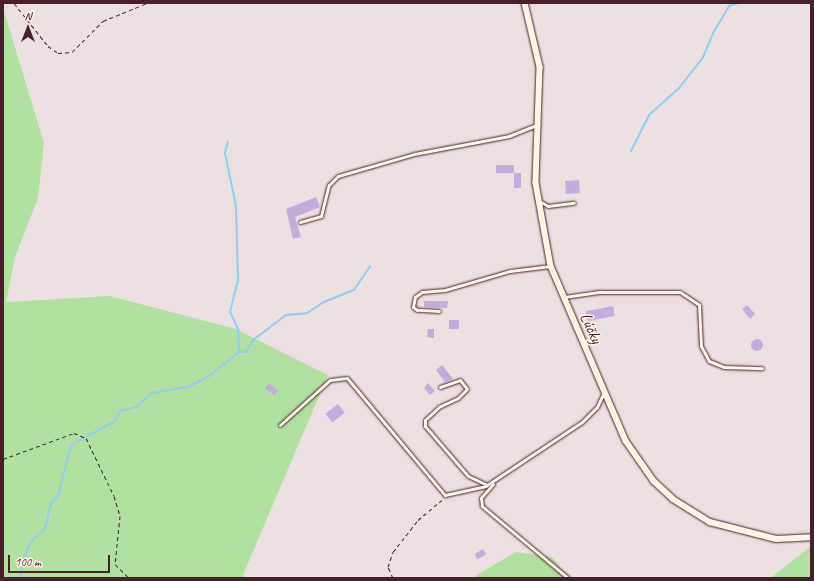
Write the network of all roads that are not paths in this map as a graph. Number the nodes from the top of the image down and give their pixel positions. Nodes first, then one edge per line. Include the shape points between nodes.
1 (524, 3) edge
2 (539, 124) junction
3 (538, 200) junction
4 (574, 203) dead end
5 (300, 222) dead end
6 (551, 266) junction
7 (562, 297) junction
8 (439, 311) dead end
9 (762, 368) dead end
10 (440, 387) dead end
11 (604, 392) junction
12 (280, 425) dead end
13 (494, 483) junction
14 (487, 485) junction
15 (811, 537) edge
16 (568, 578) edge

1 - 2 street, Lúčky via 540,67
2 - 3 street, Lúčky
2 - 5 lane via 509,136 414,154 338,176 329,185 321,216
3 - 4 lane via 548,206
3 - 6 street, Lúčky
6 - 7 street, Lúčky
6 - 8 lane via 510,271 445,290 422,292 415,297 413,307 417,310
7 - 9 lane via 608,291 680,292 699,305 701,346 709,362 724,367
7 - 11 street, Lúčky
10 - 14 lane via 460,380 467,389 458,398 439,406 425,420 425,426 468,476
11 - 13 lane via 597,407 582,422
11 - 15 street, Lúčky via 626,442 650,475 689,511 710,522 776,539
12 - 14 lane via 330,380 347,378 450,496
13 - 14 lane
13 - 16 lane via 481,498 482,506

